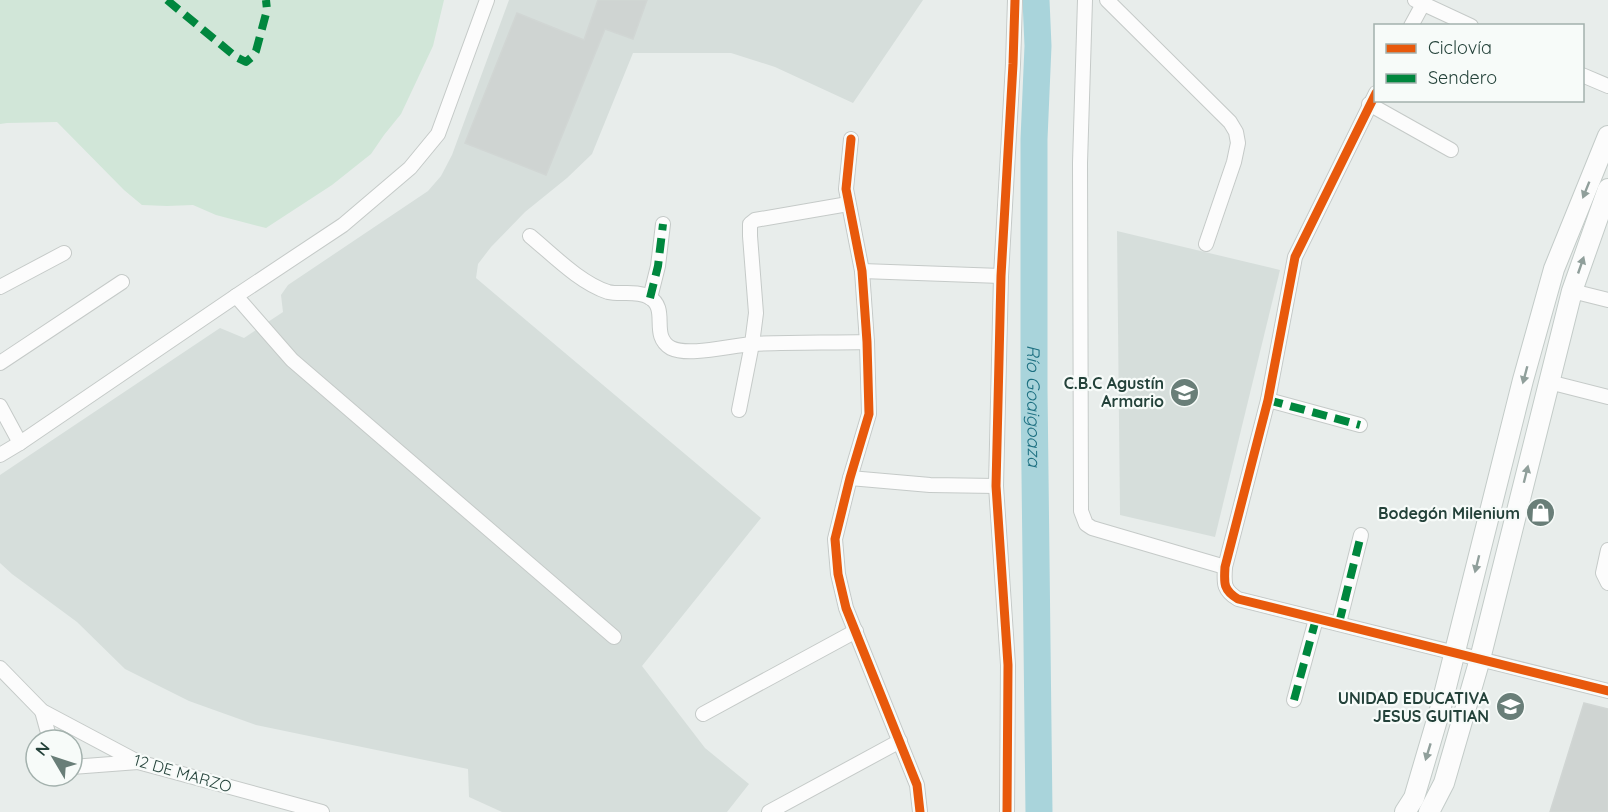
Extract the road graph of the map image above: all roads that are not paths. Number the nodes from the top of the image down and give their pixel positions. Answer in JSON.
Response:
{"nodes":[{"id":1,"x":487,"y":0,"type":"edge"},
{"id":2,"x":1015,"y":0,"type":"edge"},
{"id":3,"x":1084,"y":0,"type":"edge"},
{"id":4,"x":1107,"y":0,"type":"edge"},
{"id":5,"x":1419,"y":2,"type":"edge"},
{"id":6,"x":1412,"y":24,"type":"edge"},
{"id":7,"x":1467,"y":24,"type":"edge"},
{"id":8,"x":1584,"y":76,"type":"edge"},
{"id":9,"x":1608,"y":86,"type":"edge"},
{"id":10,"x":1372,"y":99,"type":"edge"},
{"id":11,"x":1377,"y":102,"type":"edge"},
{"id":12,"x":1608,"y":136,"type":"edge"},
{"id":13,"x":850,"y":139,"type":"dead end"},
{"id":14,"x":1451,"y":150,"type":"dead end"},
{"id":15,"x":1608,"y":189,"type":"edge"},
{"id":16,"x":848,"y":204,"type":"junction"},
{"id":17,"x":663,"y":224,"type":"dead end"},
{"id":18,"x":530,"y":236,"type":"dead end"},
{"id":19,"x":1206,"y":244,"type":"dead end"},
{"id":20,"x":64,"y":253,"type":"dead end"},
{"id":21,"x":862,"y":271,"type":"junction"},
{"id":22,"x":1001,"y":276,"type":"junction"},
{"id":23,"x":123,"y":282,"type":"dead end"},
{"id":24,"x":0,"y":287,"type":"edge"},
{"id":25,"x":1572,"y":291,"type":"junction"},
{"id":26,"x":236,"y":296,"type":"junction"},
{"id":27,"x":650,"y":298,"type":"junction"},
{"id":28,"x":1608,"y":300,"type":"edge"},
{"id":29,"x":867,"y":342,"type":"junction"},
{"id":30,"x":752,"y":344,"type":"junction"},
{"id":31,"x":0,"y":363,"type":"edge"},
{"id":32,"x":1549,"y":382,"type":"junction"},
{"id":33,"x":1608,"y":397,"type":"edge"},
{"id":34,"x":1268,"y":400,"type":"junction"},
{"id":35,"x":0,"y":406,"type":"edge"},
{"id":36,"x":739,"y":410,"type":"dead end"},
{"id":37,"x":1360,"y":425,"type":"dead end"},
{"id":38,"x":20,"y":443,"type":"junction"},
{"id":39,"x":0,"y":455,"type":"edge"},
{"id":40,"x":850,"y":478,"type":"junction"},
{"id":41,"x":996,"y":486,"type":"junction"},
{"id":42,"x":1361,"y":535,"type":"dead end"},
{"id":43,"x":1608,"y":550,"type":"edge"},
{"id":44,"x":1225,"y":567,"type":"junction"},
{"id":45,"x":1608,"y":584,"type":"edge"},
{"id":46,"x":1316,"y":619,"type":"junction"},
{"id":47,"x":1339,"y":623,"type":"junction"},
{"id":48,"x":856,"y":631,"type":"junction"},
{"id":49,"x":614,"y":638,"type":"dead end"},
{"id":50,"x":1454,"y":653,"type":"junction"},
{"id":51,"x":1480,"y":659,"type":"junction"},
{"id":52,"x":0,"y":668,"type":"edge"},
{"id":53,"x":1608,"y":691,"type":"edge"},
{"id":54,"x":1294,"y":700,"type":"dead end"},
{"id":55,"x":42,"y":711,"type":"junction"},
{"id":56,"x":704,"y":714,"type":"dead end"},
{"id":57,"x":47,"y":728,"type":"edge"},
{"id":58,"x":900,"y":741,"type":"junction"},
{"id":59,"x":138,"y":762,"type":"junction"},
{"id":60,"x":84,"y":766,"type":"edge"},
{"id":61,"x":322,"y":812,"type":"edge"},
{"id":62,"x":769,"y":812,"type":"edge"},
{"id":63,"x":920,"y":812,"type":"edge"},
{"id":64,"x":1007,"y":812,"type":"edge"},
{"id":65,"x":1405,"y":812,"type":"edge"},
{"id":66,"x":1429,"y":812,"type":"edge"}],
"edges":[{"from":1,"to":26,"type":"street"},
{"from":2,"to":22,"type":"street"},
{"from":3,"to":44,"type":"street"},
{"from":4,"to":19,"type":"street"},
{"from":5,"to":6,"type":"street"},
{"from":5,"to":7,"type":"street"},
{"from":8,"to":9,"type":"street"},
{"from":10,"to":34,"type":"street"},
{"from":11,"to":14,"type":"street"},
{"from":12,"to":50,"type":"main road","one_way":true},
{"from":13,"to":16,"type":"street"},
{"from":25,"to":15,"type":"main road","one_way":true},
{"from":16,"to":21,"type":"street"},
{"from":16,"to":30,"type":"street"},
{"from":17,"to":27,"type":"street"},
{"from":18,"to":27,"type":"street"},
{"from":20,"to":24,"type":"street"},
{"from":21,"to":22,"type":"street"},
{"from":21,"to":29,"type":"street"},
{"from":22,"to":41,"type":"street"},
{"from":23,"to":31,"type":"street"},
{"from":25,"to":28,"type":"street"},
{"from":25,"to":32,"type":"main road"},
{"from":26,"to":38,"type":"street"},
{"from":26,"to":49,"type":"street"},
{"from":27,"to":30,"type":"street"},
{"from":29,"to":30,"type":"street"},
{"from":29,"to":40,"type":"street"},
{"from":30,"to":36,"type":"street"},
{"from":32,"to":33,"type":"street"},
{"from":51,"to":32,"type":"main road","one_way":true},
{"from":34,"to":37,"type":"street"},
{"from":34,"to":44,"type":"street"},
{"from":35,"to":38,"type":"street"},
{"from":38,"to":39,"type":"street"},
{"from":40,"to":41,"type":"street"},
{"from":40,"to":48,"type":"street"},
{"from":41,"to":64,"type":"street"},
{"from":42,"to":47,"type":"street"},
{"from":43,"to":45,"type":"street"},
{"from":44,"to":46,"type":"street"},
{"from":46,"to":47,"type":"street"},
{"from":46,"to":54,"type":"street"},
{"from":47,"to":50,"type":"street"},
{"from":48,"to":56,"type":"street"},
{"from":48,"to":58,"type":"street"},
{"from":50,"to":51,"type":"street"},
{"from":50,"to":65,"type":"main road","one_way":true},
{"from":51,"to":53,"type":"street"},
{"from":51,"to":66,"type":"main road"},
{"from":52,"to":55,"type":"street","name":"12 DE MARZO"},
{"from":55,"to":57,"type":"street"},
{"from":55,"to":59,"type":"street","name":"12 DE MARZO"},
{"from":58,"to":62,"type":"street"},
{"from":58,"to":63,"type":"street"},
{"from":59,"to":60,"type":"street"},
{"from":59,"to":61,"type":"street","name":"12 DE MARZO"}]}
